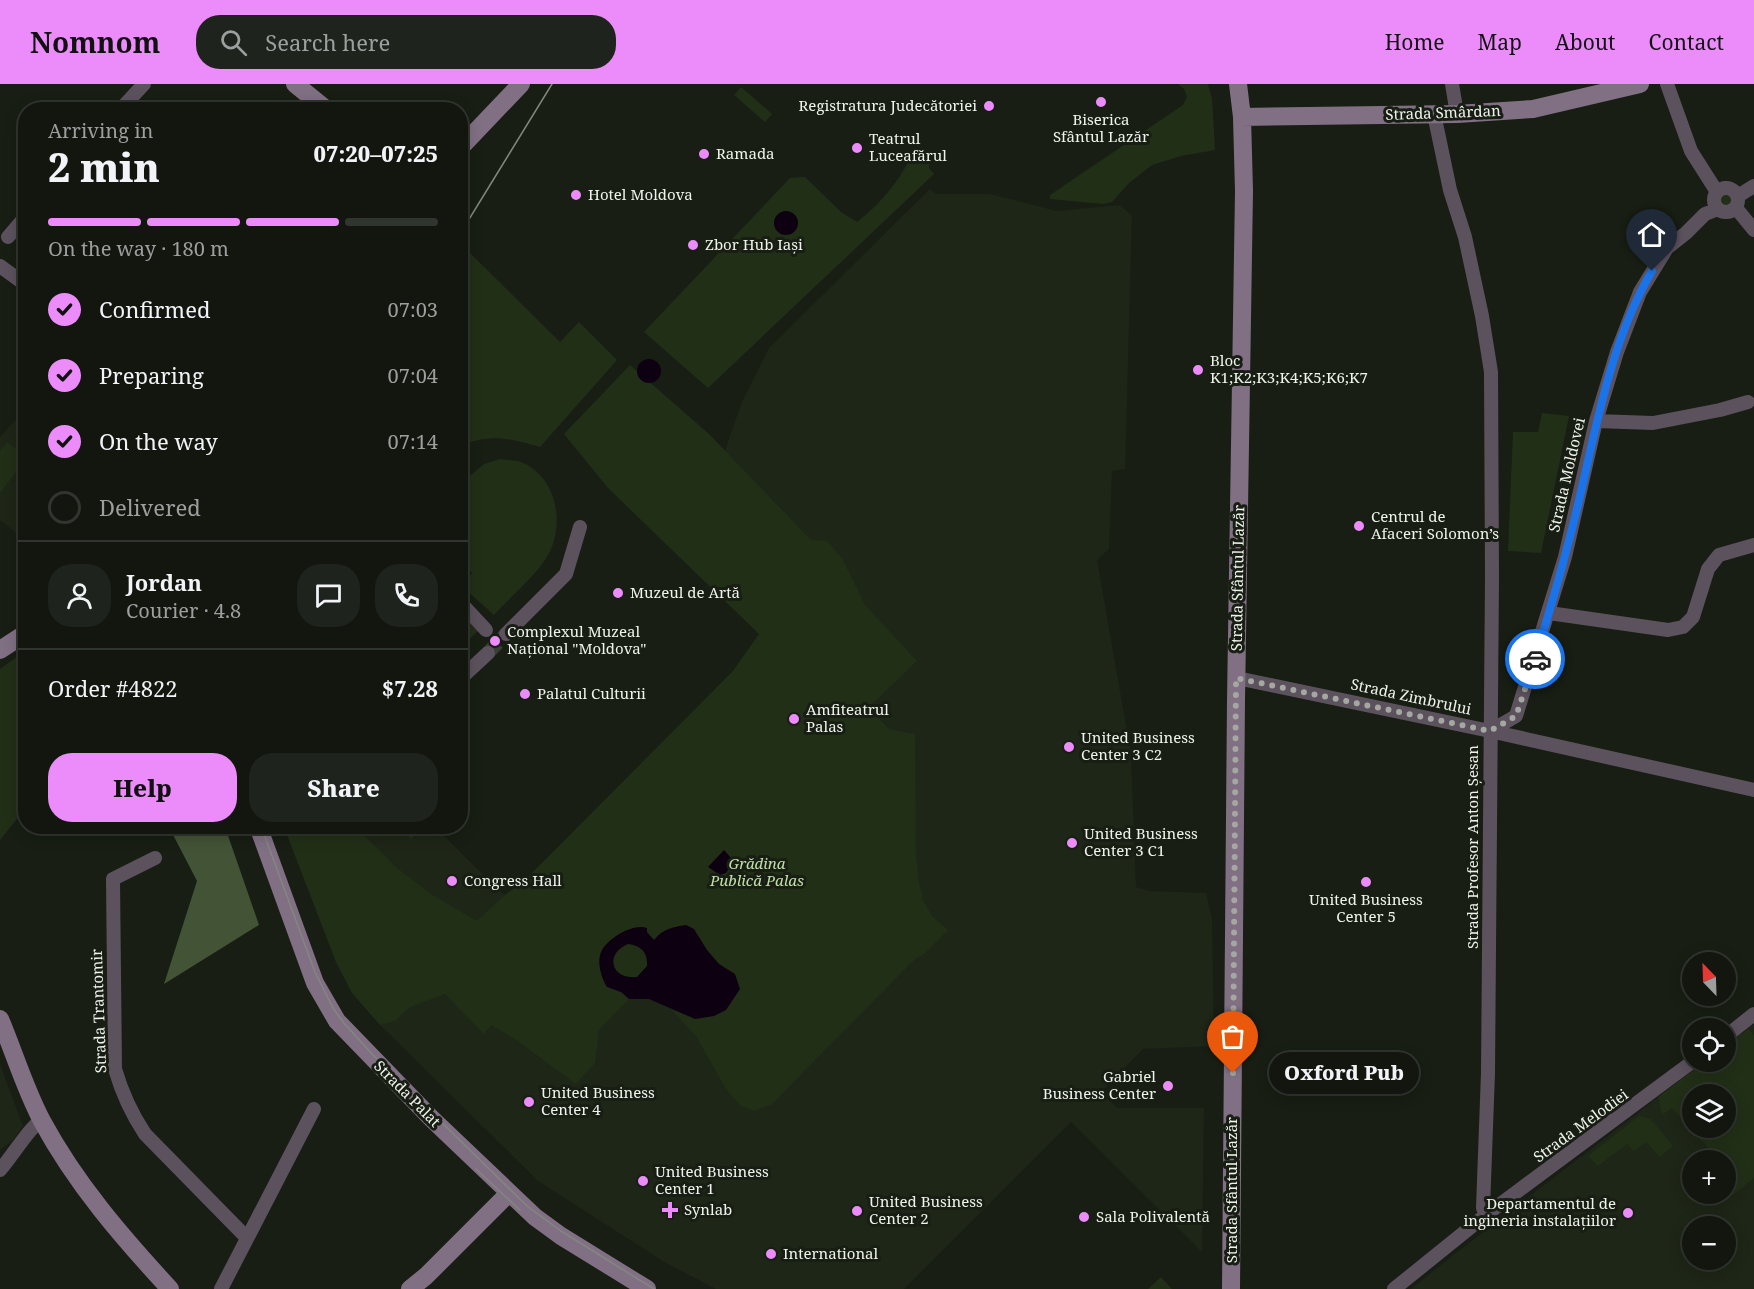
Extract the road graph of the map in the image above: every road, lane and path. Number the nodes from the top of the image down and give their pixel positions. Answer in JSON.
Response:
{"nodes":[{"id":1,"x":144,"y":84,"type":"edge"},
{"id":2,"x":295,"y":84,"type":"edge"},
{"id":3,"x":521,"y":84,"type":"edge"},
{"id":4,"x":1238,"y":84,"type":"edge"},
{"id":5,"x":1452,"y":84,"type":"edge"},
{"id":6,"x":1640,"y":84,"type":"edge"},
{"id":7,"x":1667,"y":84,"type":"edge"},
{"id":8,"x":127,"y":102,"type":"edge"},
{"id":9,"x":317,"y":102,"type":"edge"},
{"id":10,"x":1434,"y":114,"type":"junction"},
{"id":11,"x":1457,"y":114,"type":"junction"},
{"id":12,"x":1242,"y":117,"type":"junction"},
{"id":13,"x":468,"y":140,"type":"edge"},
{"id":14,"x":1754,"y":186,"type":"edge"},
{"id":15,"x":1717,"y":192,"type":"junction"},
{"id":16,"x":1737,"y":202,"type":"junction"},
{"id":17,"x":1718,"y":209,"type":"junction"},
{"id":18,"x":18,"y":225,"type":"edge"},
{"id":19,"x":1754,"y":230,"type":"edge"},
{"id":20,"x":8,"y":237,"type":"dead end"},
{"id":21,"x":0,"y":266,"type":"edge"},
{"id":22,"x":18,"y":279,"type":"edge"},
{"id":23,"x":1748,"y":402,"type":"dead end"},
{"id":24,"x":1596,"y":421,"type":"junction"},
{"id":25,"x":580,"y":527,"type":"dead end"},
{"id":26,"x":1754,"y":545,"type":"edge"},
{"id":27,"x":468,"y":611,"type":"edge"},
{"id":28,"x":1549,"y":613,"type":"junction"},
{"id":29,"x":486,"y":630,"type":"dead end"},
{"id":30,"x":507,"y":634,"type":"tunnel mouth"},
{"id":31,"x":18,"y":638,"type":"edge"},
{"id":32,"x":0,"y":650,"type":"edge"},
{"id":33,"x":488,"y":652,"type":"tunnel mouth"},
{"id":34,"x":468,"y":671,"type":"edge"},
{"id":35,"x":1236,"y":678,"type":"junction"},
{"id":36,"x":1490,"y":731,"type":"junction"},
{"id":37,"x":1754,"y":790,"type":"edge"},
{"id":38,"x":261,"y":834,"type":"edge"},
{"id":39,"x":155,"y":858,"type":"dead end"},
{"id":40,"x":1754,"y":1014,"type":"edge"},
{"id":41,"x":0,"y":1019,"type":"edge"},
{"id":42,"x":1736,"y":1028,"type":"edge"},
{"id":43,"x":1682,"y":1069,"type":"edge"},
{"id":44,"x":314,"y":1108,"type":"dead end"},
{"id":45,"x":42,"y":1120,"type":"junction"},
{"id":46,"x":0,"y":1170,"type":"edge"},
{"id":47,"x":509,"y":1193,"type":"junction"},
{"id":48,"x":1487,"y":1214,"type":"junction"},
{"id":49,"x":248,"y":1238,"type":"junction"},
{"id":50,"x":170,"y":1289,"type":"edge"},
{"id":51,"x":221,"y":1289,"type":"edge"},
{"id":52,"x":410,"y":1289,"type":"edge"},
{"id":53,"x":647,"y":1289,"type":"edge"},
{"id":54,"x":1231,"y":1289,"type":"edge"},
{"id":55,"x":1394,"y":1289,"type":"edge"}],
"edges":[{"from":1,"to":8,"type":"street"},
{"from":2,"to":9,"type":"main road"},
{"from":3,"to":13,"type":"main road"},
{"from":4,"to":12,"type":"main road","name":"Strada Sfântul Lazăr"},
{"from":5,"to":11,"type":"street"},
{"from":6,"to":11,"type":"main road","name":"Strada Smârdan"},
{"from":7,"to":15,"type":"street"},
{"from":10,"to":11,"type":"main road","name":"Strada Smârdan"},
{"from":10,"to":12,"type":"main road","name":"Strada Smârdan"},
{"from":10,"to":36,"type":"street","name":"Strada Profesor Anton Șesan"},
{"from":12,"to":35,"type":"main road","name":"Strada Sfântul Lazăr"},
{"from":14,"to":16,"type":"street"},
{"from":15,"to":16,"type":"street"},
{"from":15,"to":17,"type":"street"},
{"from":16,"to":17,"type":"street"},
{"from":16,"to":19,"type":"street"},
{"from":17,"to":24,"type":"street","name":"Strada Moldovei"},
{"from":18,"to":20,"type":"street"},
{"from":21,"to":22,"type":"street"},
{"from":23,"to":24,"type":"street"},
{"from":24,"to":28,"type":"street","name":"Strada Moldovei"},
{"from":25,"to":30,"type":"street"},
{"from":26,"to":28,"type":"street"},
{"from":27,"to":29,"type":"street"},
{"from":28,"to":36,"type":"street","name":"Strada Moldovei"},
{"from":31,"to":32,"type":"main road"},
{"from":33,"to":34,"type":"street"},
{"from":35,"to":36,"type":"street","name":"Strada Zimbrului"},
{"from":35,"to":54,"type":"main road","name":"Strada Sfântul Lazăr"},
{"from":36,"to":37,"type":"street","name":"Strada Zimbrului"},
{"from":36,"to":48,"type":"street","name":"Strada Profesor Anton Șesan"},
{"from":38,"to":47,"type":"main road","name":"Strada Palat"},
{"from":39,"to":49,"type":"street","name":"Strada Trantomir"},
{"from":40,"to":42,"type":"street"},
{"from":41,"to":45,"type":"main road"},
{"from":43,"to":48,"type":"street","name":"Strada Melodiei"},
{"from":44,"to":49,"type":"street"},
{"from":45,"to":46,"type":"street"},
{"from":45,"to":50,"type":"main road"},
{"from":47,"to":52,"type":"main road"},
{"from":47,"to":53,"type":"main road","name":"Strada Palat"},
{"from":48,"to":55,"type":"street"},
{"from":49,"to":51,"type":"street"}]}
